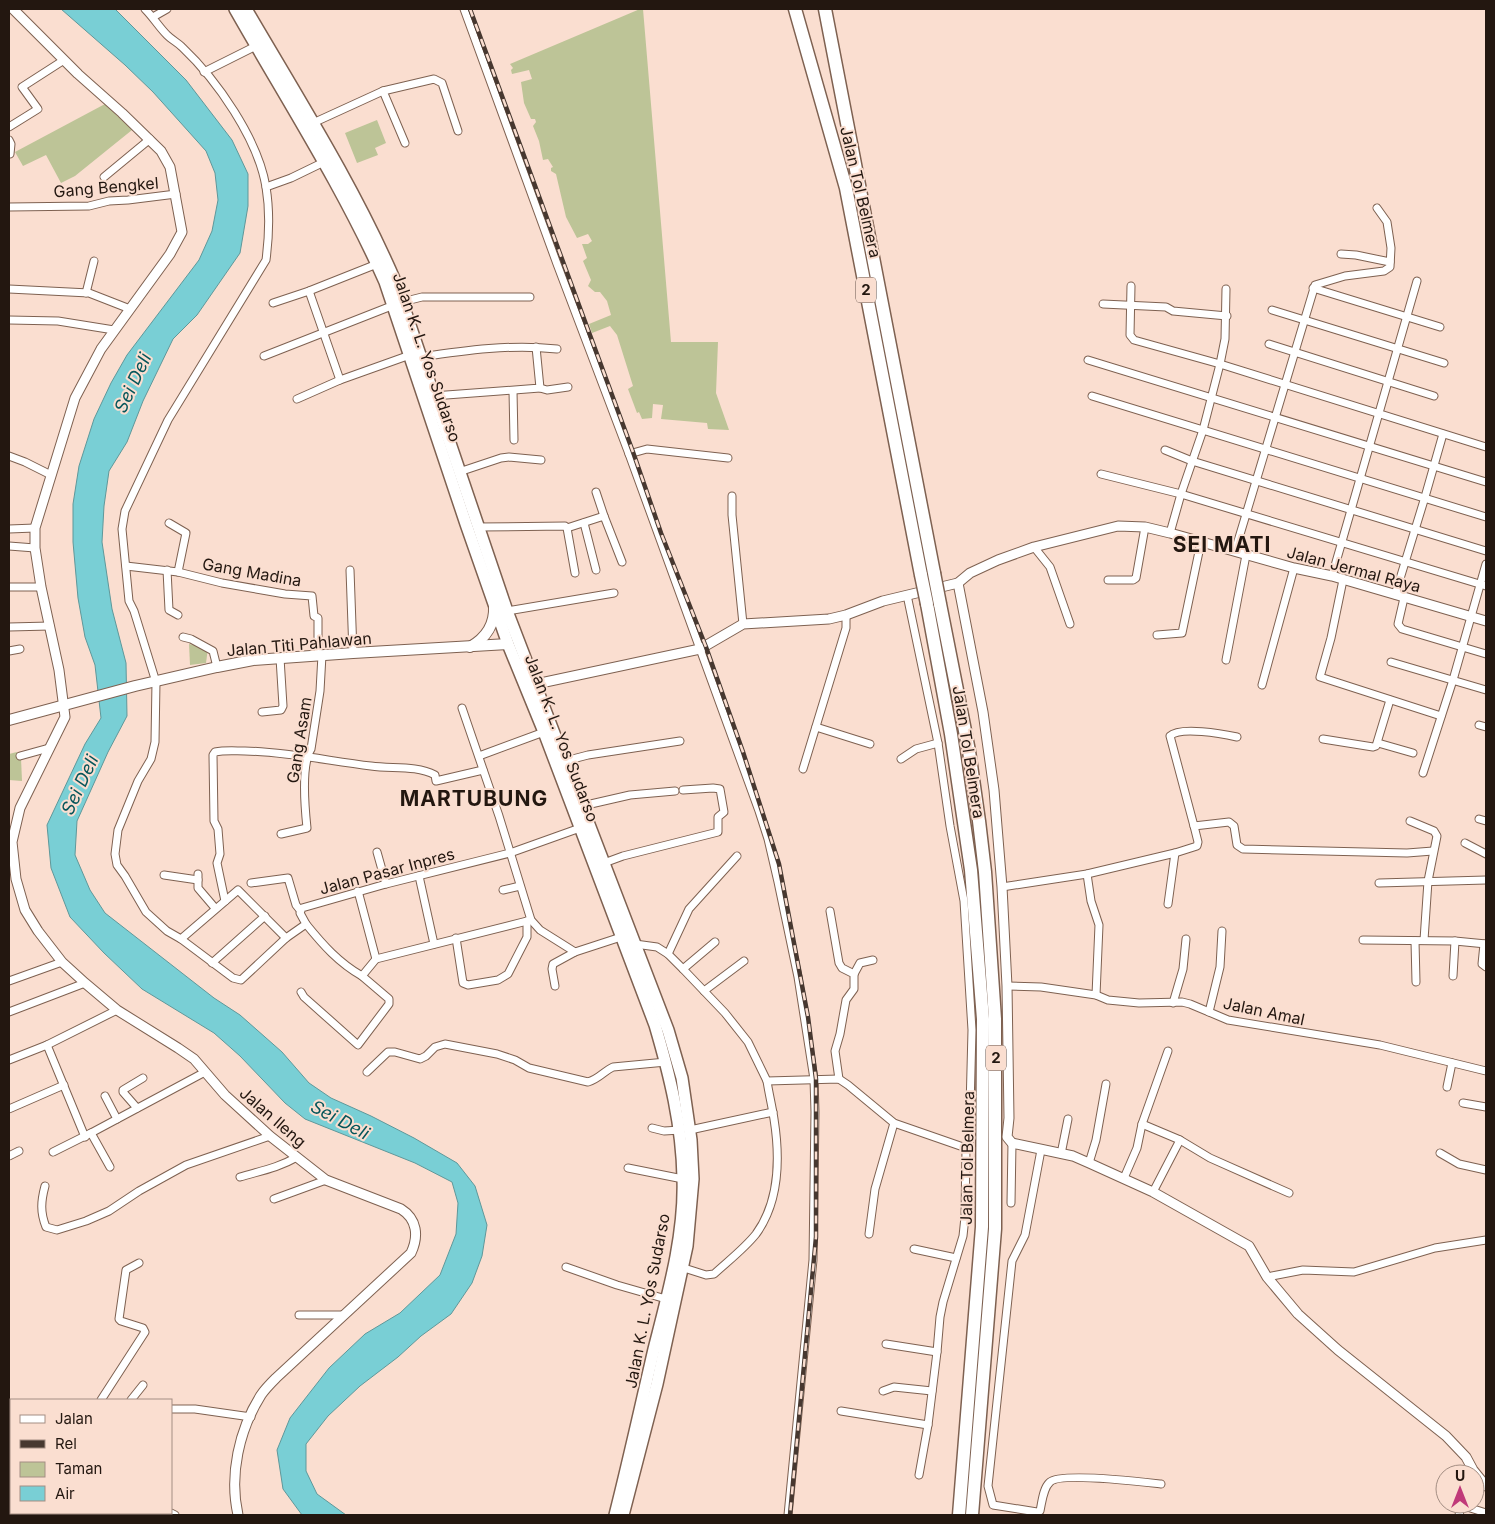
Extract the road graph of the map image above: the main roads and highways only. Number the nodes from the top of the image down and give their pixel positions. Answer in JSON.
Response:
{"nodes":[{"id":1,"x":234,"y":9,"type":"edge"},
{"id":2,"x":246,"y":9,"type":"edge"},
{"id":3,"x":795,"y":9,"type":"edge"},
{"id":4,"x":824,"y":9,"type":"edge"},
{"id":5,"x":398,"y":303,"type":"junction"},
{"id":6,"x":416,"y":356,"type":"junction"},
{"id":7,"x":928,"y":574,"type":"junction"},
{"id":8,"x":934,"y":604,"type":"junction"},
{"id":9,"x":494,"y":606,"type":"junction"},
{"id":10,"x":513,"y":643,"type":"junction"},
{"id":11,"x":469,"y":647,"type":"junction"},
{"id":12,"x":9,"y":720,"type":"edge"},
{"id":13,"x":548,"y":735,"type":"junction"},
{"id":14,"x":599,"y":865,"type":"junction"},
{"id":15,"x":685,"y":1130,"type":"junction"},
{"id":16,"x":615,"y":1515,"type":"edge"},
{"id":17,"x":623,"y":1515,"type":"edge"},
{"id":18,"x":959,"y":1515,"type":"edge"},
{"id":19,"x":972,"y":1515,"type":"edge"}],
"edges":[{"from":1,"to":5,"type":"highway","name":"Jalan K. L. Yos Sudarso"},
{"from":2,"to":5,"type":"highway","name":"Jalan K. L. Yos Sudarso"},
{"from":3,"to":7,"type":"highway","name":"Jalan Tol Belmera","number":"2"},
{"from":4,"to":7,"type":"highway","name":"Jalan Tol Belmera","number":"2"},
{"from":5,"to":6,"type":"highway","name":"Jalan K. L. Yos Sudarso"},
{"from":6,"to":9,"type":"highway","name":"Jalan K. L. Yos Sudarso"},
{"from":6,"to":10,"type":"highway","name":"Jalan K. L. Yos Sudarso"},
{"from":7,"to":8,"type":"highway","name":"Jalan Tol Belmera","number":"2","bridge":true},
{"from":8,"to":18,"type":"highway","name":"Jalan Tol Belmera","number":"2"},
{"from":8,"to":19,"type":"highway","name":"Jalan Tol Belmera","number":"2"},
{"from":9,"to":10,"type":"highway","name":"Jalan K. L. Yos Sudarso"},
{"from":9,"to":11,"type":"main road"},
{"from":10,"to":11,"type":"main road","name":"Jalan Titi Pahlawan"},
{"from":10,"to":13,"type":"highway","name":"Jalan K. L. Yos Sudarso"},
{"from":10,"to":13,"type":"highway","name":"Jalan K. L. Yos Sudarso"},
{"from":11,"to":12,"type":"main road","name":"Jalan Titi Pahlawan"},
{"from":13,"to":14,"type":"highway","name":"Jalan K. L. Yos Sudarso"},
{"from":13,"to":14,"type":"highway","name":"Jalan K. L. Yos Sudarso"},
{"from":14,"to":15,"type":"highway","name":"Jalan K. L. Yos Sudarso"},
{"from":15,"to":16,"type":"highway","name":"Jalan K. L. Yos Sudarso"},
{"from":15,"to":17,"type":"highway","name":"Jalan K. L. Yos Sudarso"}]}
